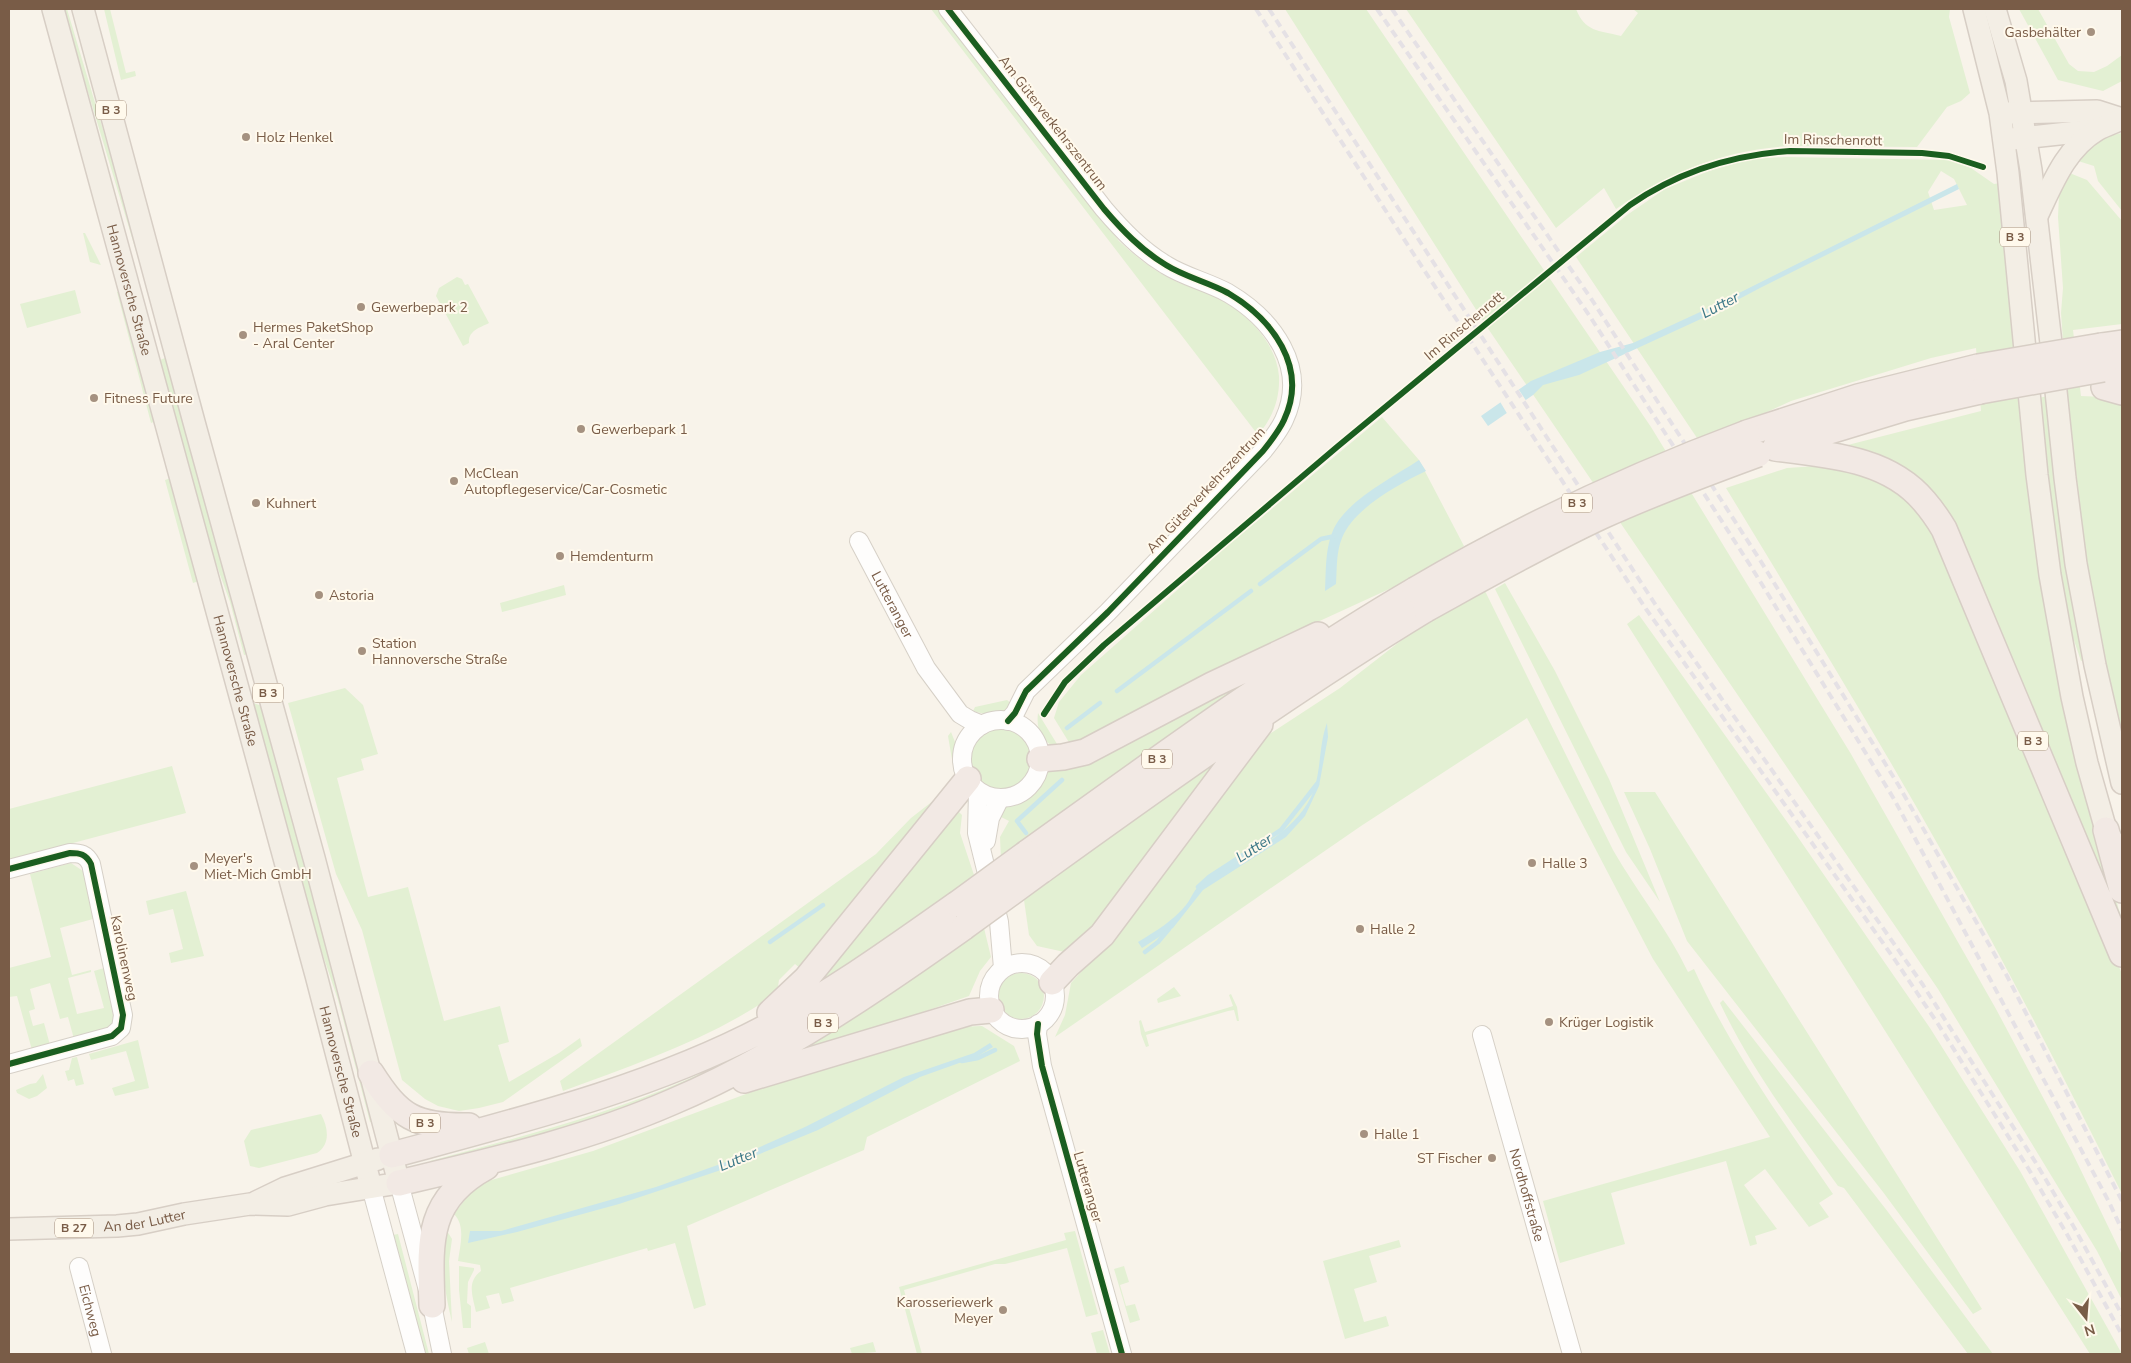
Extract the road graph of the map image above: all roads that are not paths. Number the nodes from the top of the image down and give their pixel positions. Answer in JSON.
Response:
{"nodes":[{"id":1,"x":53,"y":9,"type":"edge"},
{"id":2,"x":83,"y":9,"type":"edge"},
{"id":3,"x":948,"y":9,"type":"edge"},
{"id":4,"x":1974,"y":9,"type":"edge"},
{"id":5,"x":1995,"y":9,"type":"edge"},
{"id":6,"x":2022,"y":112,"type":"junction"},
{"id":7,"x":2000,"y":113,"type":"junction"},
{"id":8,"x":2122,"y":119,"type":"edge"},
{"id":9,"x":2097,"y":130,"type":"junction"},
{"id":10,"x":2026,"y":139,"type":"junction"},
{"id":11,"x":2003,"y":140,"type":"junction"},
{"id":12,"x":2037,"y":216,"type":"junction"},
{"id":13,"x":2112,"y":367,"type":"edge"},
{"id":14,"x":1979,"y":379,"type":"junction"},
{"id":15,"x":1760,"y":445,"type":"junction"},
{"id":16,"x":859,"y":541,"type":"dead end"},
{"id":17,"x":1420,"y":600,"type":"junction"},
{"id":18,"x":1374,"y":614,"type":"junction"},
{"id":19,"x":926,"y":668,"type":"junction"},
{"id":20,"x":1289,"y":668,"type":"junction"},
{"id":21,"x":1039,"y":678,"type":"junction"},
{"id":22,"x":1272,"y":708,"type":"junction"},
{"id":23,"x":1008,"y":720,"type":"junction"},
{"id":24,"x":982,"y":725,"type":"junction"},
{"id":25,"x":1026,"y":729,"type":"junction"},
{"id":26,"x":966,"y":743,"type":"junction"},
{"id":27,"x":1210,"y":749,"type":"junction"},
{"id":28,"x":1040,"y":759,"type":"junction"},
{"id":29,"x":2122,"y":783,"type":"edge"},
{"id":30,"x":973,"y":785,"type":"junction"},
{"id":31,"x":1000,"y":798,"type":"junction"},
{"id":32,"x":2106,"y":830,"type":"junction"},
{"id":33,"x":2122,"y":855,"type":"edge"},
{"id":34,"x":1034,"y":862,"type":"junction"},
{"id":35,"x":9,"y":869,"type":"edge"},
{"id":36,"x":2122,"y":890,"type":"edge"},
{"id":37,"x":961,"y":915,"type":"junction"},
{"id":38,"x":2122,"y":954,"type":"edge"},
{"id":39,"x":1022,"y":962,"type":"junction"},
{"id":40,"x":1003,"y":968,"type":"junction"},
{"id":41,"x":1052,"y":982,"type":"junction"},
{"id":42,"x":992,"y":1010,"type":"junction"},
{"id":43,"x":1038,"y":1024,"type":"junction"},
{"id":44,"x":1021,"y":1029,"type":"junction"},
{"id":45,"x":1482,"y":1035,"type":"dead end"},
{"id":46,"x":733,"y":1043,"type":"junction"},
{"id":47,"x":9,"y":1064,"type":"edge"},
{"id":48,"x":1042,"y":1066,"type":"junction"},
{"id":49,"x":371,"y":1073,"type":"junction"},
{"id":50,"x":673,"y":1102,"type":"junction"},
{"id":51,"x":501,"y":1125,"type":"junction"},
{"id":52,"x":511,"y":1154,"type":"junction"},
{"id":53,"x":392,"y":1155,"type":"junction"},
{"id":54,"x":366,"y":1163,"type":"junction"},
{"id":55,"x":399,"y":1183,"type":"junction"},
{"id":56,"x":372,"y":1187,"type":"junction"},
{"id":57,"x":250,"y":1204,"type":"junction"},
{"id":58,"x":9,"y":1229,"type":"edge"},
{"id":59,"x":79,"y":1267,"type":"dead end"},
{"id":60,"x":432,"y":1305,"type":"junction"},
{"id":61,"x":102,"y":1354,"type":"edge"},
{"id":62,"x":416,"y":1354,"type":"edge"},
{"id":63,"x":442,"y":1354,"type":"edge"},
{"id":64,"x":1122,"y":1354,"type":"edge"},
{"id":65,"x":1572,"y":1354,"type":"edge"}],
"edges":[{"from":1,"to":54,"type":"main road","name":"Hannoversche Straße","number":"B 3"},
{"from":2,"to":49,"type":"main road","name":"Hannoversche Straße","number":"B 3"},
{"from":3,"to":21,"type":"street","name":"Am Güterverkehrszentrum"},
{"from":4,"to":7,"type":"main road"},
{"from":5,"to":6,"type":"main road"},
{"from":6,"to":7,"type":"main road","number":"B 3"},
{"from":6,"to":8,"type":"main road","number":"B 3"},
{"from":6,"to":10,"type":"main road"},
{"from":7,"to":11,"type":"main road","number":"B 3"},
{"from":8,"to":9,"type":"main road","number":"B 3"},
{"from":9,"to":10,"type":"main road","number":"B 3"},
{"from":9,"to":12,"type":"main road","number":"B 3"},
{"from":10,"to":11,"type":"main road","number":"B 3"},
{"from":10,"to":12,"type":"main road","number":"B 3"},
{"from":11,"to":32,"type":"main road","number":"B 3"},
{"from":12,"to":29,"type":"main road","number":"B 3"},
{"from":13,"to":14,"type":"highway","number":"B 3","bridge":true},
{"from":13,"to":14,"type":"highway","number":"B 3","bridge":true},
{"from":14,"to":15,"type":"highway","number":"B 3"},
{"from":15,"to":17,"type":"highway","number":"B 3","bridge":true},
{"from":15,"to":38,"type":"highway","number":"B 3"},
{"from":16,"to":19,"type":"street","name":"Lutteranger"},
{"from":17,"to":18,"type":"highway","number":"B 3"},
{"from":17,"to":22,"type":"highway","number":"B 3"},
{"from":18,"to":20,"type":"highway","number":"B 3"},
{"from":18,"to":28,"type":"highway"},
{"from":19,"to":24,"type":"street","name":"Lutteranger"},
{"from":19,"to":26,"type":"street","name":"Lutteranger"},
{"from":20,"to":27,"type":"highway","number":"B 3"},
{"from":20,"to":34,"type":"highway","number":"B 3"},
{"from":21,"to":23,"type":"street","name":"Am Güterverkehrszentrum"},
{"from":21,"to":25,"type":"street","name":"Am Güterverkehrszentrum"},
{"from":22,"to":27,"type":"highway","number":"B 3"},
{"from":22,"to":41,"type":"highway"},
{"from":23,"to":24,"type":"street"},
{"from":23,"to":25,"type":"street"},
{"from":24,"to":26,"type":"street"},
{"from":25,"to":28,"type":"street"},
{"from":26,"to":30,"type":"street"},
{"from":27,"to":34,"type":"highway","number":"B 3"},
{"from":28,"to":31,"type":"street"},
{"from":30,"to":31,"type":"street"},
{"from":30,"to":40,"type":"street"},
{"from":30,"to":46,"type":"highway"},
{"from":31,"to":39,"type":"street"},
{"from":32,"to":33,"type":"main road"},
{"from":32,"to":36,"type":"highway","number":"B 3"},
{"from":34,"to":37,"type":"highway","number":"B 3","bridge":true},
{"from":35,"to":47,"type":"street","name":"Karolinenweg"},
{"from":37,"to":46,"type":"highway","number":"B 3"},
{"from":37,"to":50,"type":"highway","number":"B 3"},
{"from":39,"to":40,"type":"street"},
{"from":39,"to":41,"type":"street"},
{"from":40,"to":42,"type":"street"},
{"from":41,"to":43,"type":"street"},
{"from":42,"to":44,"type":"street"},
{"from":42,"to":50,"type":"highway"},
{"from":43,"to":44,"type":"street"},
{"from":43,"to":48,"type":"street","name":"Lutteranger"},
{"from":44,"to":48,"type":"street","name":"Lutteranger"},
{"from":45,"to":65,"type":"street","name":"Nordhoffstraße"},
{"from":46,"to":51,"type":"highway","number":"B 3"},
{"from":48,"to":64,"type":"street","name":"Lutteranger"},
{"from":49,"to":51,"type":"highway","number":"B 3"},
{"from":49,"to":53,"type":"main road","name":"Hannoversche Straße","number":"B 3"},
{"from":50,"to":52,"type":"highway","number":"B 3"},
{"from":51,"to":53,"type":"highway","number":"B 27"},
{"from":52,"to":55,"type":"highway","number":"B 3"},
{"from":52,"to":60,"type":"highway"},
{"from":53,"to":54,"type":"main road","name":"An der Lutter","number":"B 27"},
{"from":53,"to":55,"type":"main road","name":"Hannoversche Straße"},
{"from":54,"to":56,"type":"main road","name":"Hannoversche Straße","number":"B 3"},
{"from":54,"to":57,"type":"main road","name":"An der Lutter","number":"B 27"},
{"from":55,"to":56,"type":"main road","name":"An der Lutter","number":"B 3"},
{"from":55,"to":60,"type":"street","name":"Hannoversche Straße"},
{"from":56,"to":57,"type":"main road","name":"An der Lutter","number":"B 27"},
{"from":56,"to":62,"type":"street","name":"Hannoversche Straße"},
{"from":57,"to":58,"type":"main road","name":"An der Lutter","number":"B 27"},
{"from":59,"to":61,"type":"street","name":"Eichweg"},
{"from":60,"to":63,"type":"street","name":"Hannoversche Straße"}]}
